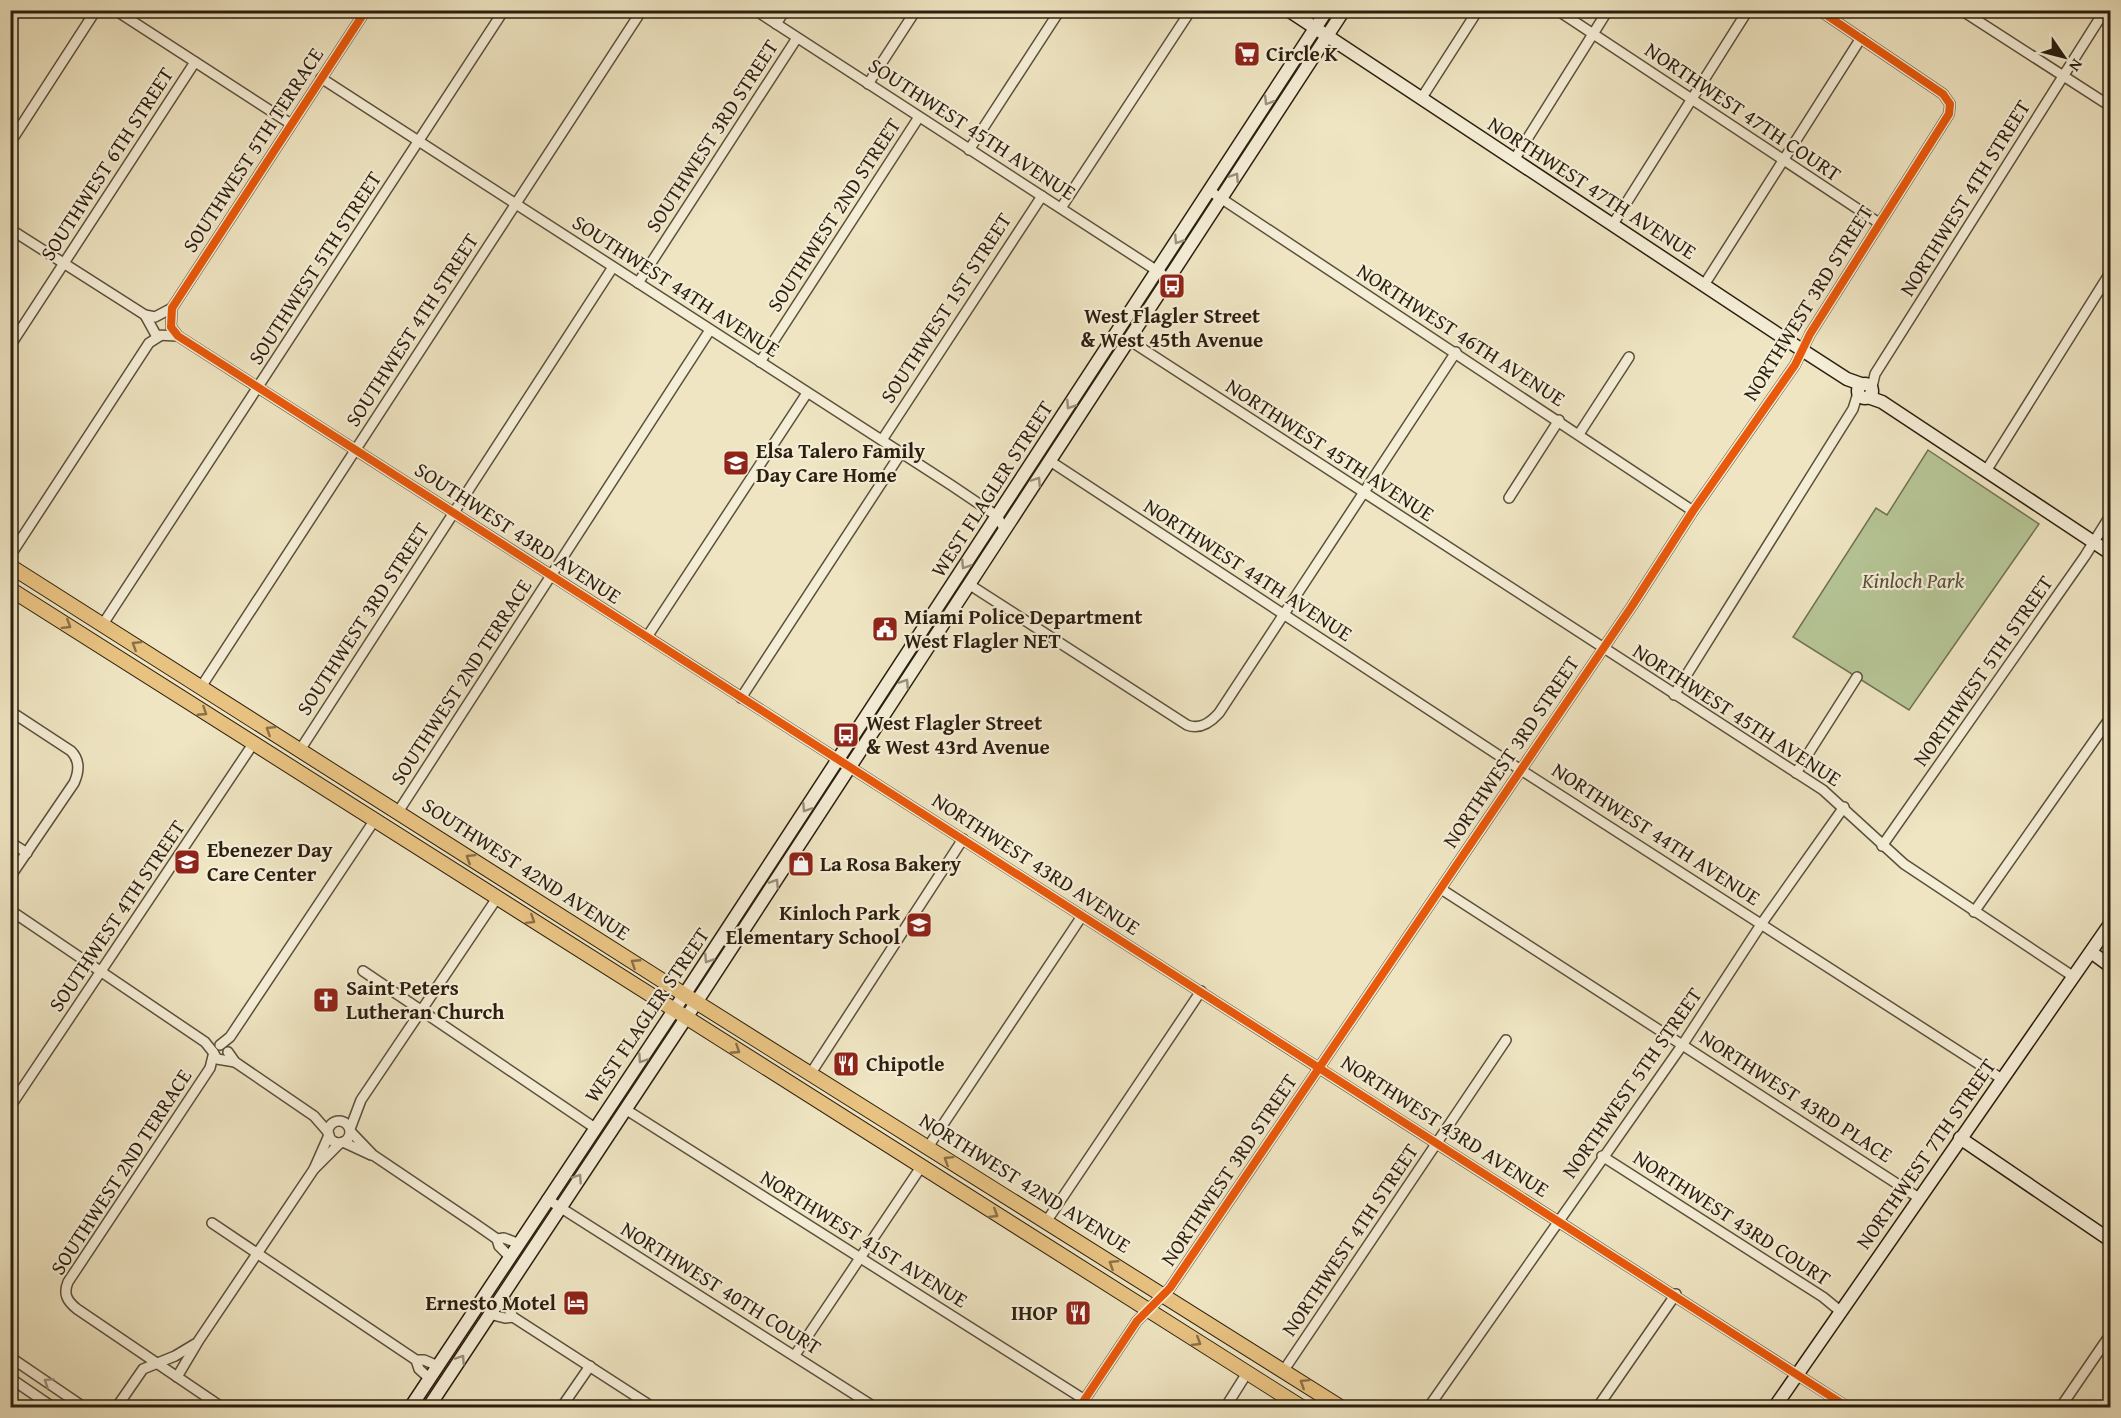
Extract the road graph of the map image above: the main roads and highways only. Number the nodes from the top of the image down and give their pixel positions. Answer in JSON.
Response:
{"nodes":[{"id":1,"x":1288,"y":10,"type":"edge"},
{"id":2,"x":1327,"y":10,"type":"edge"},
{"id":3,"x":1344,"y":10,"type":"edge"},
{"id":4,"x":1316,"y":28,"type":"junction"},
{"id":5,"x":1328,"y":36,"type":"junction"},
{"id":6,"x":1050,"y":435,"type":"junction"},
{"id":7,"x":1050,"y":461,"type":"junction"},
{"id":8,"x":2110,"y":553,"type":"edge"},
{"id":9,"x":10,"y":566,"type":"edge"},
{"id":10,"x":13,"y":588,"type":"edge"},
{"id":11,"x":185,"y":676,"type":"junction"},
{"id":12,"x":154,"y":681,"type":"junction"},
{"id":13,"x":398,"y":812,"type":"junction"},
{"id":14,"x":371,"y":819,"type":"junction"},
{"id":15,"x":464,"y":877,"type":"junction"},
{"id":16,"x":508,"y":882,"type":"junction"},
{"id":17,"x":497,"y":898,"type":"junction"},
{"id":18,"x":537,"y":900,"type":"junction"},
{"id":19,"x":2110,"y":924,"type":"edge"},
{"id":20,"x":2091,"y":952,"type":"junction"},
{"id":21,"x":2110,"y":966,"type":"edge"},
{"id":22,"x":690,"y":999,"type":"junction"},
{"id":23,"x":680,"y":1014,"type":"junction"},
{"id":24,"x":1960,"y":1138,"type":"junction"},
{"id":25,"x":928,"y":1147,"type":"junction"},
{"id":26,"x":892,"y":1149,"type":"junction"},
{"id":27,"x":2110,"y":1240,"type":"edge"},
{"id":28,"x":410,"y":1407,"type":"edge"},
{"id":29,"x":428,"y":1407,"type":"edge"},
{"id":30,"x":1303,"y":1407,"type":"edge"},
{"id":31,"x":1342,"y":1407,"type":"edge"},
{"id":32,"x":1774,"y":1407,"type":"edge"}],
"edges":[{"from":1,"to":4,"type":"main road","name":"NORTHWEST 47TH AVENUE"},
{"from":2,"to":4,"type":"main road","name":"WEST FLAGLER STREET"},
{"from":3,"to":5,"type":"main road","name":"WEST FLAGLER STREET"},
{"from":4,"to":5,"type":"main road","name":"NORTHWEST 47TH AVENUE"},
{"from":4,"to":6,"type":"main road","name":"WEST FLAGLER STREET","one_way":true},
{"from":7,"to":5,"type":"main road","name":"WEST FLAGLER STREET","one_way":true},
{"from":5,"to":8,"type":"main road","name":"NORTHWEST 47TH AVENUE"},
{"from":6,"to":7,"type":"main road"},
{"from":6,"to":22,"type":"main road","name":"WEST FLAGLER STREET","one_way":true},
{"from":22,"to":7,"type":"main road","name":"WEST FLAGLER STREET","one_way":true},
{"from":11,"to":9,"type":"main road","name":"SOUTHWEST 42ND AVENUE","one_way":true},
{"from":10,"to":12,"type":"main road","name":"SOUTHWEST 42ND AVENUE","one_way":true},
{"from":11,"to":12,"type":"main road"},
{"from":13,"to":11,"type":"main road","name":"SOUTHWEST 42ND AVENUE","one_way":true},
{"from":12,"to":14,"type":"main road","name":"SOUTHWEST 42ND AVENUE","one_way":true},
{"from":13,"to":14,"type":"main road"},
{"from":16,"to":13,"type":"main road","name":"SOUTHWEST 42ND AVENUE","one_way":true},
{"from":14,"to":15,"type":"main road","name":"SOUTHWEST 42ND AVENUE"},
{"from":15,"to":16,"type":"main road"},
{"from":15,"to":17,"type":"main road","name":"SOUTHWEST 42ND AVENUE"},
{"from":16,"to":18,"type":"main road","name":"SOUTHWEST 42ND AVENUE"},
{"from":17,"to":18,"type":"main road"},
{"from":17,"to":23,"type":"main road","name":"SOUTHWEST 42ND AVENUE","one_way":true},
{"from":22,"to":18,"type":"main road","name":"SOUTHWEST 42ND AVENUE","one_way":true},
{"from":19,"to":20,"type":"main road","name":"NORTHWEST 7TH STREET"},
{"from":20,"to":21,"type":"main road"},
{"from":20,"to":24,"type":"main road","name":"NORTHWEST 7TH STREET"},
{"from":22,"to":23,"type":"main road","name":"WEST FLAGLER STREET"},
{"from":22,"to":25,"type":"main road","name":"NORTHWEST 42ND AVENUE"},
{"from":23,"to":26,"type":"main road","name":"NORTHWEST 42ND AVENUE","one_way":true},
{"from":23,"to":28,"type":"main road","name":"WEST FLAGLER STREET","one_way":true},
{"from":29,"to":23,"type":"main road","name":"WEST FLAGLER STREET","one_way":true},
{"from":24,"to":27,"type":"main road"},
{"from":24,"to":32,"type":"main road","name":"NORTHWEST 7TH STREET"},
{"from":25,"to":26,"type":"main road"},
{"from":31,"to":25,"type":"main road","name":"NORTHWEST 42ND AVENUE","one_way":true},
{"from":26,"to":30,"type":"main road","name":"NORTHWEST 42ND AVENUE","one_way":true}]}
